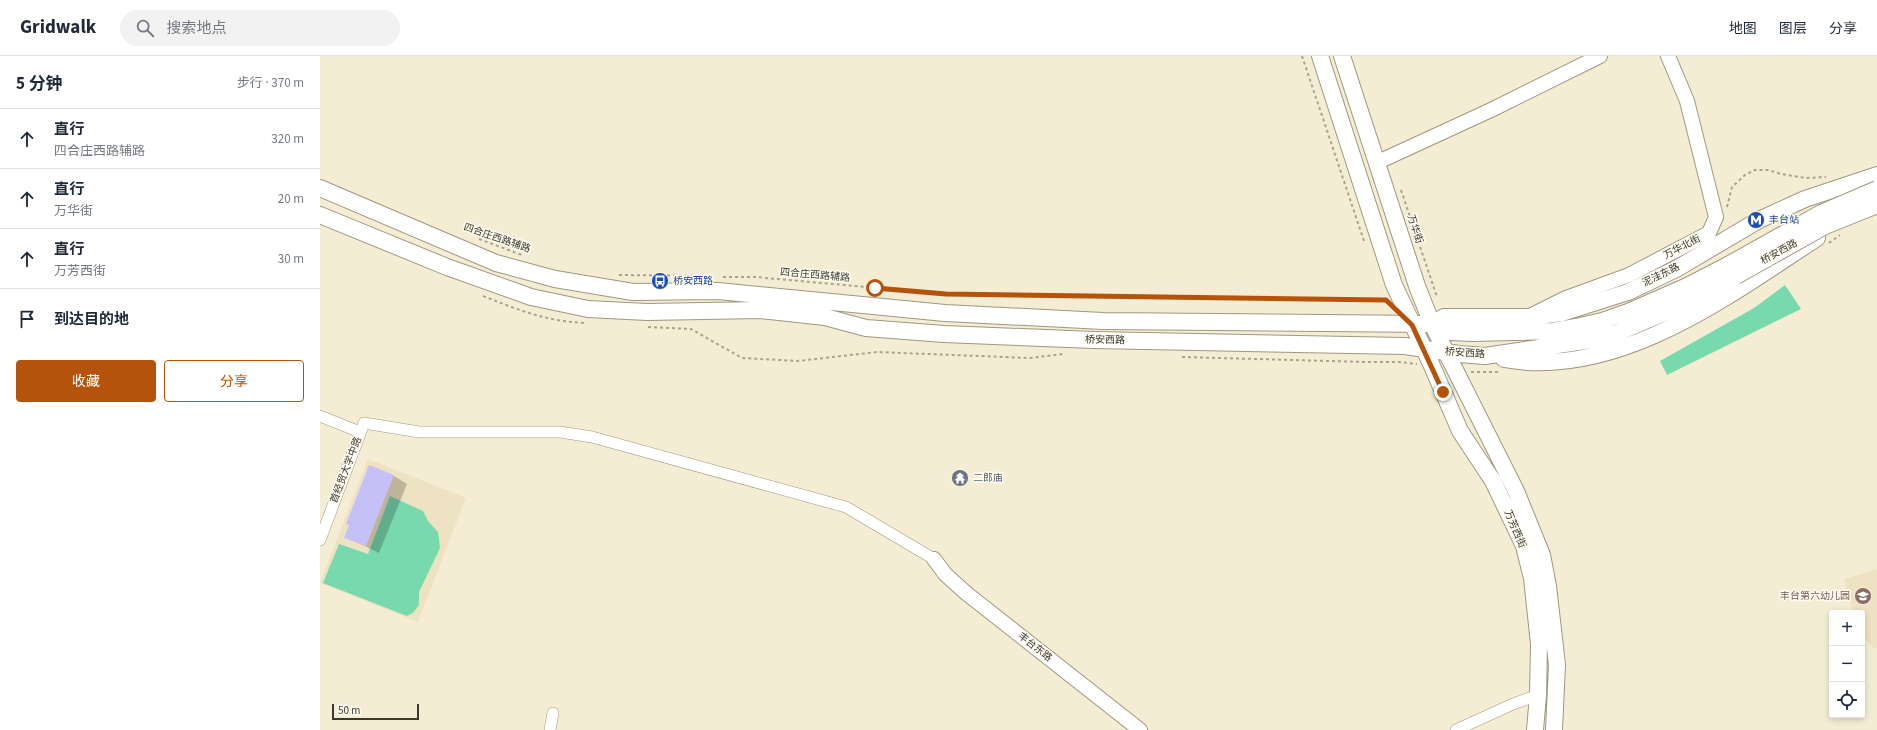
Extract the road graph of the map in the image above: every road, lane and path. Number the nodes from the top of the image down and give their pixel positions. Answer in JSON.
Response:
{"nodes":[{"id":1,"x":1320,"y":56,"type":"edge"},
{"id":2,"x":1342,"y":56,"type":"edge"},
{"id":3,"x":1600,"y":56,"type":"edge"},
{"id":4,"x":1668,"y":56,"type":"edge"},
{"id":5,"x":1378,"y":162,"type":"junction"},
{"id":6,"x":1877,"y":175,"type":"edge"},
{"id":7,"x":1828,"y":177,"type":"dead end"},
{"id":8,"x":320,"y":188,"type":"edge"},
{"id":9,"x":1401,"y":188,"type":"dead end"},
{"id":10,"x":1877,"y":189,"type":"edge"},
{"id":11,"x":1877,"y":204,"type":"edge"},
{"id":12,"x":320,"y":215,"type":"edge"},
{"id":13,"x":1716,"y":217,"type":"junction"},
{"id":14,"x":476,"y":239,"type":"dead end"},
{"id":15,"x":526,"y":256,"type":"dead end"},
{"id":16,"x":1732,"y":270,"type":"junction"},
{"id":17,"x":612,"y":274,"type":"dead end"},
{"id":18,"x":711,"y":276,"type":"dead end"},
{"id":19,"x":718,"y":277,"type":"dead end"},
{"id":20,"x":1391,"y":305,"type":"dead end"},
{"id":21,"x":1530,"y":317,"type":"junction"},
{"id":22,"x":1438,"y":321,"type":"junction"},
{"id":23,"x":1412,"y":325,"type":"junction"},
{"id":24,"x":1423,"y":348,"type":"junction"},
{"id":25,"x":1447,"y":352,"type":"junction"},
{"id":26,"x":1485,"y":356,"type":"junction"},
{"id":27,"x":320,"y":416,"type":"edge"},
{"id":28,"x":362,"y":428,"type":"junction"},
{"id":29,"x":320,"y":540,"type":"edge"},
{"id":30,"x":934,"y":559,"type":"joint"},
{"id":31,"x":1538,"y":695,"type":"junction"},
{"id":32,"x":553,"y":713,"type":"dead end"},
{"id":33,"x":550,"y":730,"type":"edge"},
{"id":34,"x":1140,"y":730,"type":"edge"},
{"id":35,"x":1456,"y":730,"type":"edge"},
{"id":36,"x":1535,"y":730,"type":"edge"},
{"id":37,"x":1554,"y":730,"type":"edge"}],
"edges":[{"from":1,"to":23,"type":"main road"},
{"from":2,"to":5,"type":"main road","name":"万华街"},
{"from":3,"to":5,"type":"street"},
{"from":4,"to":13,"type":"street"},
{"from":5,"to":22,"type":"main road","name":"万华街"},
{"from":6,"to":21,"type":"main road","name":"泥洼东路"},
{"from":7,"to":13,"type":"path"},
{"from":8,"to":23,"type":"main road","name":"桥安西路"},
{"from":9,"to":22,"type":"path","name":"万华街"},
{"from":10,"to":16,"type":"main road","bridge":true},
{"from":11,"to":16,"type":"main road","name":"桥安西路","bridge":true},
{"from":11,"to":26,"type":"main road"},
{"from":12,"to":24,"type":"main road","name":"桥安西路"},
{"from":13,"to":21,"type":"street","name":"万华北街"},
{"from":14,"to":15,"type":"path","name":"四合庄西路辅路"},
{"from":16,"to":22,"type":"main road","name":"桥安西路"},
{"from":16,"to":26,"type":"main road","name":"桥安西路"},
{"from":17,"to":18,"type":"path"},
{"from":19,"to":20,"type":"path","name":"四合庄西路辅路"},
{"from":21,"to":22,"type":"main road","name":"泥洼东路"},
{"from":22,"to":23,"type":"main road","name":"桥安西路"},
{"from":22,"to":25,"type":"main road","name":"万华街"},
{"from":23,"to":24,"type":"main road"},
{"from":24,"to":25,"type":"main road","name":"桥安西路"},
{"from":24,"to":31,"type":"main road","name":"万芳西街"},
{"from":25,"to":26,"type":"main road","name":"桥安西路"},
{"from":25,"to":37,"type":"main road","name":"万芳西街"},
{"from":27,"to":28,"type":"street"},
{"from":28,"to":29,"type":"street","name":"首经贸大学中路"},
{"from":28,"to":30,"type":"street"},
{"from":30,"to":34,"type":"street","name":"丰台东路"},
{"from":31,"to":35,"type":"street"},
{"from":31,"to":36,"type":"main road","name":"万芳西街"},
{"from":32,"to":33,"type":"street"}]}
